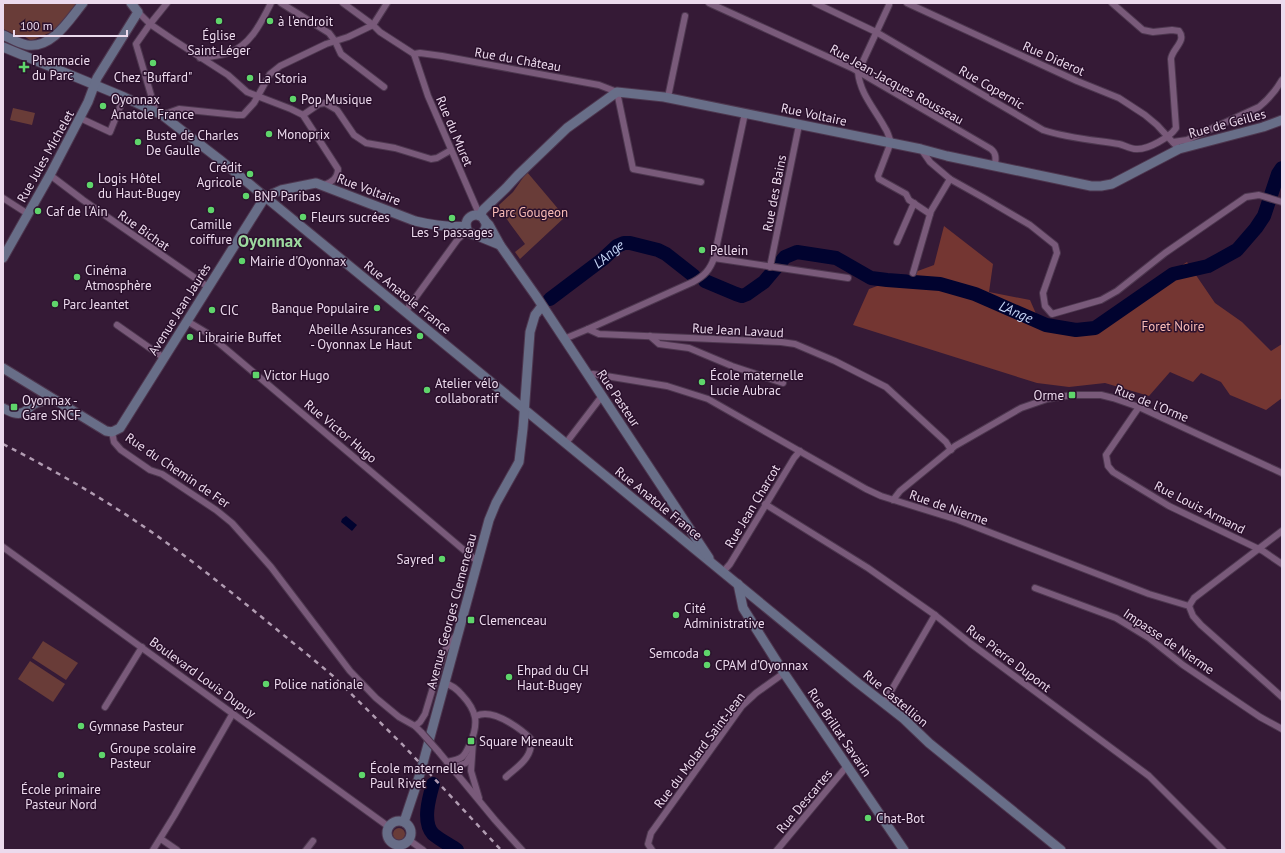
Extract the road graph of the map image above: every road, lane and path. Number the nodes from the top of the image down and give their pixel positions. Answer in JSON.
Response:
{"nodes":[{"id":1,"x":83,"y":3,"type":"edge"},
{"id":2,"x":131,"y":3,"type":"edge"},
{"id":3,"x":167,"y":3,"type":"edge"},
{"id":4,"x":271,"y":3,"type":"edge"},
{"id":5,"x":281,"y":3,"type":"edge"},
{"id":6,"x":343,"y":3,"type":"edge"},
{"id":7,"x":387,"y":3,"type":"edge"},
{"id":8,"x":709,"y":3,"type":"edge"},
{"id":9,"x":815,"y":3,"type":"edge"},
{"id":10,"x":907,"y":3,"type":"edge"},
{"id":11,"x":1112,"y":3,"type":"edge"},
{"id":12,"x":889,"y":4,"type":"dead end"},
{"id":13,"x":138,"y":12,"type":"junction"},
{"id":14,"x":685,"y":16,"type":"dead end"},
{"id":15,"x":150,"y":24,"type":"junction"},
{"id":16,"x":370,"y":26,"type":"junction"},
{"id":17,"x":876,"y":32,"type":"junction"},
{"id":18,"x":3,"y":35,"type":"edge"},
{"id":19,"x":335,"y":41,"type":"junction"},
{"id":20,"x":3,"y":47,"type":"edge"},
{"id":21,"x":414,"y":54,"type":"junction"},
{"id":22,"x":200,"y":58,"type":"junction"},
{"id":23,"x":858,"y":72,"type":"junction"},
{"id":24,"x":1282,"y":80,"type":"edge"},
{"id":25,"x":95,"y":85,"type":"junction"},
{"id":26,"x":384,"y":87,"type":"dead end"},
{"id":27,"x":617,"y":92,"type":"junction"},
{"id":28,"x":124,"y":97,"type":"junction"},
{"id":29,"x":258,"y":97,"type":"junction"},
{"id":30,"x":668,"y":97,"type":"junction"},
{"id":31,"x":159,"y":113,"type":"junction"},
{"id":32,"x":745,"y":113,"type":"junction"},
{"id":33,"x":303,"y":115,"type":"junction"},
{"id":34,"x":80,"y":118,"type":"junction"},
{"id":35,"x":1282,"y":120,"type":"edge"},
{"id":36,"x":799,"y":125,"type":"junction"},
{"id":37,"x":1168,"y":136,"type":"junction"},
{"id":38,"x":891,"y":142,"type":"junction"},
{"id":39,"x":1176,"y":146,"type":"junction"},
{"id":40,"x":921,"y":149,"type":"junction"},
{"id":41,"x":452,"y":150,"type":"junction"},
{"id":42,"x":995,"y":165,"type":"junction"},
{"id":43,"x":50,"y":175,"type":"junction"},
{"id":44,"x":950,"y":180,"type":"junction"},
{"id":45,"x":701,"y":182,"type":"dead end"},
{"id":46,"x":324,"y":186,"type":"junction"},
{"id":47,"x":265,"y":197,"type":"junction"},
{"id":48,"x":3,"y":198,"type":"edge"},
{"id":49,"x":1282,"y":202,"type":"edge"},
{"id":50,"x":914,"y":204,"type":"junction"},
{"id":51,"x":28,"y":214,"type":"junction"},
{"id":52,"x":930,"y":214,"type":"junction"},
{"id":53,"x":481,"y":217,"type":"junction"},
{"id":54,"x":466,"y":226,"type":"junction"},
{"id":55,"x":456,"y":227,"type":"junction"},
{"id":56,"x":473,"y":234,"type":"junction"},
{"id":57,"x":460,"y":238,"type":"junction"},
{"id":58,"x":897,"y":242,"type":"dead end"},
{"id":59,"x":500,"y":245,"type":"junction"},
{"id":60,"x":3,"y":258,"type":"edge"},
{"id":61,"x":714,"y":258,"type":"junction"},
{"id":62,"x":770,"y":267,"type":"junction"},
{"id":63,"x":913,"y":273,"type":"dead end"},
{"id":64,"x":848,"y":278,"type":"dead end"},
{"id":65,"x":208,"y":288,"type":"junction"},
{"id":66,"x":542,"y":306,"type":"junction"},
{"id":67,"x":405,"y":312,"type":"junction"},
{"id":68,"x":187,"y":322,"type":"junction"},
{"id":69,"x":117,"y":325,"type":"dead end"},
{"id":70,"x":588,"y":329,"type":"junction"},
{"id":71,"x":650,"y":336,"type":"junction"},
{"id":72,"x":564,"y":339,"type":"junction"},
{"id":73,"x":164,"y":358,"type":"junction"},
{"id":74,"x":3,"y":368,"type":"edge"},
{"id":75,"x":588,"y":375,"type":"junction"},
{"id":76,"x":783,"y":383,"type":"dead end"},
{"id":77,"x":602,"y":396,"type":"junction"},
{"id":78,"x":53,"y":399,"type":"junction"},
{"id":79,"x":1139,"y":407,"type":"junction"},
{"id":80,"x":3,"y":408,"type":"edge"},
{"id":81,"x":524,"y":409,"type":"junction"},
{"id":82,"x":112,"y":432,"type":"junction"},
{"id":83,"x":566,"y":443,"type":"junction"},
{"id":84,"x":951,"y":450,"type":"junction"},
{"id":85,"x":800,"y":451,"type":"junction"},
{"id":86,"x":1282,"y":474,"type":"edge"},
{"id":87,"x":893,"y":500,"type":"junction"},
{"id":88,"x":765,"y":504,"type":"junction"},
{"id":89,"x":1282,"y":531,"type":"edge"},
{"id":90,"x":3,"y":547,"type":"edge"},
{"id":91,"x":1258,"y":549,"type":"junction"},
{"id":92,"x":478,"y":562,"type":"junction"},
{"id":93,"x":1282,"y":564,"type":"edge"},
{"id":94,"x":715,"y":566,"type":"junction"},
{"id":95,"x":723,"y":572,"type":"junction"},
{"id":96,"x":738,"y":584,"type":"junction"},
{"id":97,"x":1035,"y":588,"type":"dead end"},
{"id":98,"x":1189,"y":606,"type":"junction"},
{"id":99,"x":935,"y":615,"type":"junction"},
{"id":100,"x":458,"y":633,"type":"junction"},
{"id":101,"x":142,"y":647,"type":"junction"},
{"id":102,"x":784,"y":673,"type":"junction"},
{"id":103,"x":444,"y":683,"type":"junction"},
{"id":104,"x":1282,"y":697,"type":"edge"},
{"id":105,"x":884,"y":703,"type":"junction"},
{"id":106,"x":105,"y":707,"type":"dead end"},
{"id":107,"x":233,"y":713,"type":"junction"},
{"id":108,"x":476,"y":716,"type":"junction"},
{"id":109,"x":415,"y":726,"type":"junction"},
{"id":110,"x":1282,"y":729,"type":"edge"},
{"id":111,"x":473,"y":737,"type":"junction"},
{"id":112,"x":472,"y":752,"type":"junction"},
{"id":113,"x":447,"y":762,"type":"junction"},
{"id":114,"x":847,"y":766,"type":"junction"},
{"id":115,"x":452,"y":768,"type":"junction"},
{"id":116,"x":506,"y":777,"type":"dead end"},
{"id":117,"x":480,"y":802,"type":"junction"},
{"id":118,"x":404,"y":822,"type":"junction"},
{"id":119,"x":389,"y":826,"type":"junction"},
{"id":120,"x":161,"y":839,"type":"junction"},
{"id":121,"x":409,"y":840,"type":"junction"},
{"id":122,"x":313,"y":841,"type":"dead end"},
{"id":123,"x":395,"y":847,"type":"edge"},
{"id":124,"x":153,"y":850,"type":"edge"},
{"id":125,"x":177,"y":850,"type":"edge"},
{"id":126,"x":306,"y":850,"type":"edge"},
{"id":127,"x":422,"y":850,"type":"edge"},
{"id":128,"x":522,"y":850,"type":"edge"},
{"id":129,"x":652,"y":850,"type":"edge"},
{"id":130,"x":777,"y":850,"type":"edge"},
{"id":131,"x":904,"y":850,"type":"edge"},
{"id":132,"x":1061,"y":850,"type":"edge"},
{"id":133,"x":1223,"y":850,"type":"edge"}],
"edges":[{"from":1,"to":18,"type":"main road"},
{"from":2,"to":13,"type":"main road"},
{"from":3,"to":15,"type":"street"},
{"from":4,"to":22,"type":"street"},
{"from":5,"to":19,"type":"street"},
{"from":6,"to":16,"type":"street"},
{"from":7,"to":16,"type":"street"},
{"from":8,"to":23,"type":"street","name":"Rue Jean-Jacques Rousseau"},
{"from":9,"to":17,"type":"street","name":"Rue Copernic"},
{"from":10,"to":37,"type":"street","name":"Rue Diderot"},
{"from":11,"to":37,"type":"street"},
{"from":12,"to":17,"type":"street"},
{"from":13,"to":15,"type":"street"},
{"from":13,"to":25,"type":"main road","name":"Rue Jules Michelet"},
{"from":14,"to":30,"type":"street"},
{"from":15,"to":22,"type":"street"},
{"from":15,"to":31,"type":"street"},
{"from":16,"to":19,"type":"street"},
{"from":16,"to":21,"type":"street"},
{"from":17,"to":23,"type":"street"},
{"from":17,"to":37,"type":"street","name":"Rue Copernic"},
{"from":19,"to":26,"type":"street"},
{"from":19,"to":29,"type":"street"},
{"from":20,"to":25,"type":"main road","name":"Rue Anatole France"},
{"from":21,"to":27,"type":"street","name":"Rue du Château"},
{"from":21,"to":41,"type":"street","name":"Rue du Muret"},
{"from":22,"to":29,"type":"street"},
{"from":23,"to":38,"type":"street"},
{"from":23,"to":42,"type":"street","name":"Rue Jean-Jacques Rousseau"},
{"from":24,"to":39,"type":"street"},
{"from":25,"to":28,"type":"main road","name":"Rue Anatole France"},
{"from":25,"to":34,"type":"main road","name":"Rue Jules Michelet"},
{"from":27,"to":30,"type":"main road","name":"Rue Voltaire"},
{"from":27,"to":45,"type":"street"},
{"from":27,"to":53,"type":"main road"},
{"from":28,"to":31,"type":"main road","name":"Rue Anatole France"},
{"from":28,"to":34,"type":"street"},
{"from":29,"to":31,"type":"street"},
{"from":29,"to":33,"type":"street"},
{"from":30,"to":32,"type":"main road","name":"Rue Voltaire"},
{"from":31,"to":47,"type":"main road","name":"Rue Anatole France"},
{"from":32,"to":36,"type":"main road","name":"Rue Voltaire"},
{"from":32,"to":61,"type":"street"},
{"from":33,"to":41,"type":"street"},
{"from":33,"to":46,"type":"street"},
{"from":34,"to":43,"type":"main road","name":"Rue Jules Michelet"},
{"from":35,"to":39,"type":"main road","name":"Rue de Geilles"},
{"from":36,"to":38,"type":"main road","name":"Rue Voltaire"},
{"from":36,"to":62,"type":"street","name":"Rue des Bains"},
{"from":37,"to":39,"type":"street","name":"Rue Diderot"},
{"from":38,"to":40,"type":"main road","name":"Rue Voltaire"},
{"from":38,"to":50,"type":"street"},
{"from":39,"to":42,"type":"main road","name":"Rue Voltaire"},
{"from":40,"to":42,"type":"main road","name":"Rue Voltaire"},
{"from":40,"to":44,"type":"street"},
{"from":41,"to":53,"type":"street","name":"Rue du Muret"},
{"from":43,"to":51,"type":"main road","name":"Rue Jules Michelet"},
{"from":43,"to":65,"type":"street","name":"Rue Bichat"},
{"from":44,"to":49,"type":"street"},
{"from":44,"to":52,"type":"street"},
{"from":46,"to":47,"type":"main road","name":"Rue Voltaire"},
{"from":46,"to":55,"type":"main road","name":"Rue Voltaire"},
{"from":47,"to":65,"type":"main road","name":"Avenue Jean Jaurès"},
{"from":47,"to":67,"type":"main road","name":"Rue Anatole France"},
{"from":48,"to":51,"type":"street"},
{"from":50,"to":52,"type":"street"},
{"from":50,"to":58,"type":"street"},
{"from":51,"to":60,"type":"main road","name":"Rue Jules Michelet"},
{"from":52,"to":63,"type":"street"},
{"from":53,"to":54,"type":"main road"},
{"from":53,"to":56,"type":"main road"},
{"from":53,"to":59,"type":"main road","name":"Rue Pasteur"},
{"from":54,"to":55,"type":"main road","name":"Rue Voltaire"},
{"from":54,"to":56,"type":"main road"},
{"from":55,"to":57,"type":"street"},
{"from":56,"to":57,"type":"street"},
{"from":56,"to":59,"type":"main road"},
{"from":57,"to":67,"type":"street"},
{"from":59,"to":66,"type":"main road","name":"Rue Pasteur"},
{"from":61,"to":62,"type":"street"},
{"from":61,"to":70,"type":"street"},
{"from":62,"to":64,"type":"street"},
{"from":65,"to":68,"type":"main road","name":"Avenue Jean Jaurès"},
{"from":66,"to":72,"type":"main road","name":"Rue Pasteur"},
{"from":66,"to":81,"type":"main road","name":"Avenue Georges Clemenceau"},
{"from":67,"to":81,"type":"main road","name":"Rue Anatole France"},
{"from":68,"to":73,"type":"main road","name":"Avenue Jean Jaurès"},
{"from":68,"to":92,"type":"street","name":"Rue Victor Hugo"},
{"from":69,"to":73,"type":"street"},
{"from":70,"to":71,"type":"street","name":"Rue Jean Lavaud"},
{"from":70,"to":72,"type":"street"},
{"from":71,"to":76,"type":"street"},
{"from":71,"to":84,"type":"street","name":"Rue Jean Lavaud"},
{"from":72,"to":75,"type":"main road","name":"Rue Pasteur"},
{"from":73,"to":82,"type":"main road","name":"Avenue Jean Jaurès"},
{"from":74,"to":78,"type":"main road","name":"Rue du Chemin de Fer"},
{"from":75,"to":77,"type":"main road","name":"Rue Pasteur"},
{"from":75,"to":85,"type":"street","name":"Rue de Nierme"},
{"from":77,"to":83,"type":"street"},
{"from":77,"to":94,"type":"main road","name":"Rue Pasteur"},
{"from":78,"to":80,"type":"main road"},
{"from":78,"to":82,"type":"main road","name":"Rue du Chemin de Fer"},
{"from":79,"to":84,"type":"street","name":"Rue de l'Orme"},
{"from":79,"to":86,"type":"street","name":"Rue de l'Orme"},
{"from":79,"to":91,"type":"street","name":"Rue Louis Armand"},
{"from":81,"to":83,"type":"main road","name":"Rue Anatole France"},
{"from":81,"to":92,"type":"main road","name":"Avenue Georges Clemenceau"},
{"from":82,"to":109,"type":"street","name":"Rue du Chemin de Fer"},
{"from":83,"to":94,"type":"main road","name":"Rue Anatole France"},
{"from":84,"to":87,"type":"street","name":"Rue de l'Orme"},
{"from":85,"to":87,"type":"street","name":"Rue de Nierme"},
{"from":85,"to":88,"type":"street","name":"Rue Jean Charcot"},
{"from":87,"to":98,"type":"street","name":"Rue de Nierme"},
{"from":88,"to":95,"type":"street","name":"Rue Jean Charcot"},
{"from":88,"to":99,"type":"street","name":"Rue Pierre Dupont"},
{"from":89,"to":91,"type":"street"},
{"from":90,"to":101,"type":"street","name":"Boulevard Louis Dupuy"},
{"from":91,"to":93,"type":"street","name":"Rue Louis Armand"},
{"from":91,"to":98,"type":"street"},
{"from":92,"to":100,"type":"main road","name":"Avenue Georges Clemenceau"},
{"from":94,"to":95,"type":"main road","name":"Rue Castellion"},
{"from":95,"to":96,"type":"main road","name":"Rue Castellion"},
{"from":96,"to":102,"type":"main road","name":"Rue Brillat Savarin"},
{"from":96,"to":105,"type":"main road","name":"Rue Castellion"},
{"from":97,"to":110,"type":"street","name":"Impasse de Nierme"},
{"from":98,"to":104,"type":"street"},
{"from":99,"to":105,"type":"street"},
{"from":99,"to":133,"type":"street","name":"Rue Pierre Dupont"},
{"from":100,"to":103,"type":"main road","name":"Avenue Georges Clemenceau"},
{"from":100,"to":109,"type":"street"},
{"from":101,"to":106,"type":"street"},
{"from":101,"to":107,"type":"street","name":"Boulevard Louis Dupuy"},
{"from":102,"to":114,"type":"main road","name":"Rue Brillat Savarin"},
{"from":102,"to":129,"type":"street","name":"Rue du Molard Saint-Jean"},
{"from":103,"to":108,"type":"street"},
{"from":103,"to":118,"type":"main road","name":"Avenue Georges Clemenceau"},
{"from":105,"to":132,"type":"main road","name":"Rue Castellion"},
{"from":107,"to":119,"type":"street","name":"Boulevard Louis Dupuy"},
{"from":107,"to":120,"type":"street"},
{"from":108,"to":111,"type":"street"},
{"from":108,"to":116,"type":"street"},
{"from":109,"to":113,"type":"street","name":"Rue du Chemin de Fer","bridge":true},
{"from":111,"to":112,"type":"street"},
{"from":111,"to":113,"type":"street"},
{"from":112,"to":115,"type":"street"},
{"from":112,"to":117,"type":"street"},
{"from":113,"to":115,"type":"street","name":"Rue du Chemin de Fer"},
{"from":114,"to":130,"type":"street","name":"Rue Descartes"},
{"from":114,"to":131,"type":"main road","name":"Rue Brillat Savarin"},
{"from":115,"to":117,"type":"street","name":"Rue du Chemin de Fer"},
{"from":117,"to":128,"type":"street","name":"Rue du Chemin de Fer"},
{"from":118,"to":119,"type":"main road"},
{"from":118,"to":121,"type":"main road"},
{"from":119,"to":123,"type":"main road"},
{"from":120,"to":124,"type":"street"},
{"from":120,"to":125,"type":"street"},
{"from":121,"to":123,"type":"main road"},
{"from":121,"to":127,"type":"street"},
{"from":122,"to":126,"type":"street"}]}
